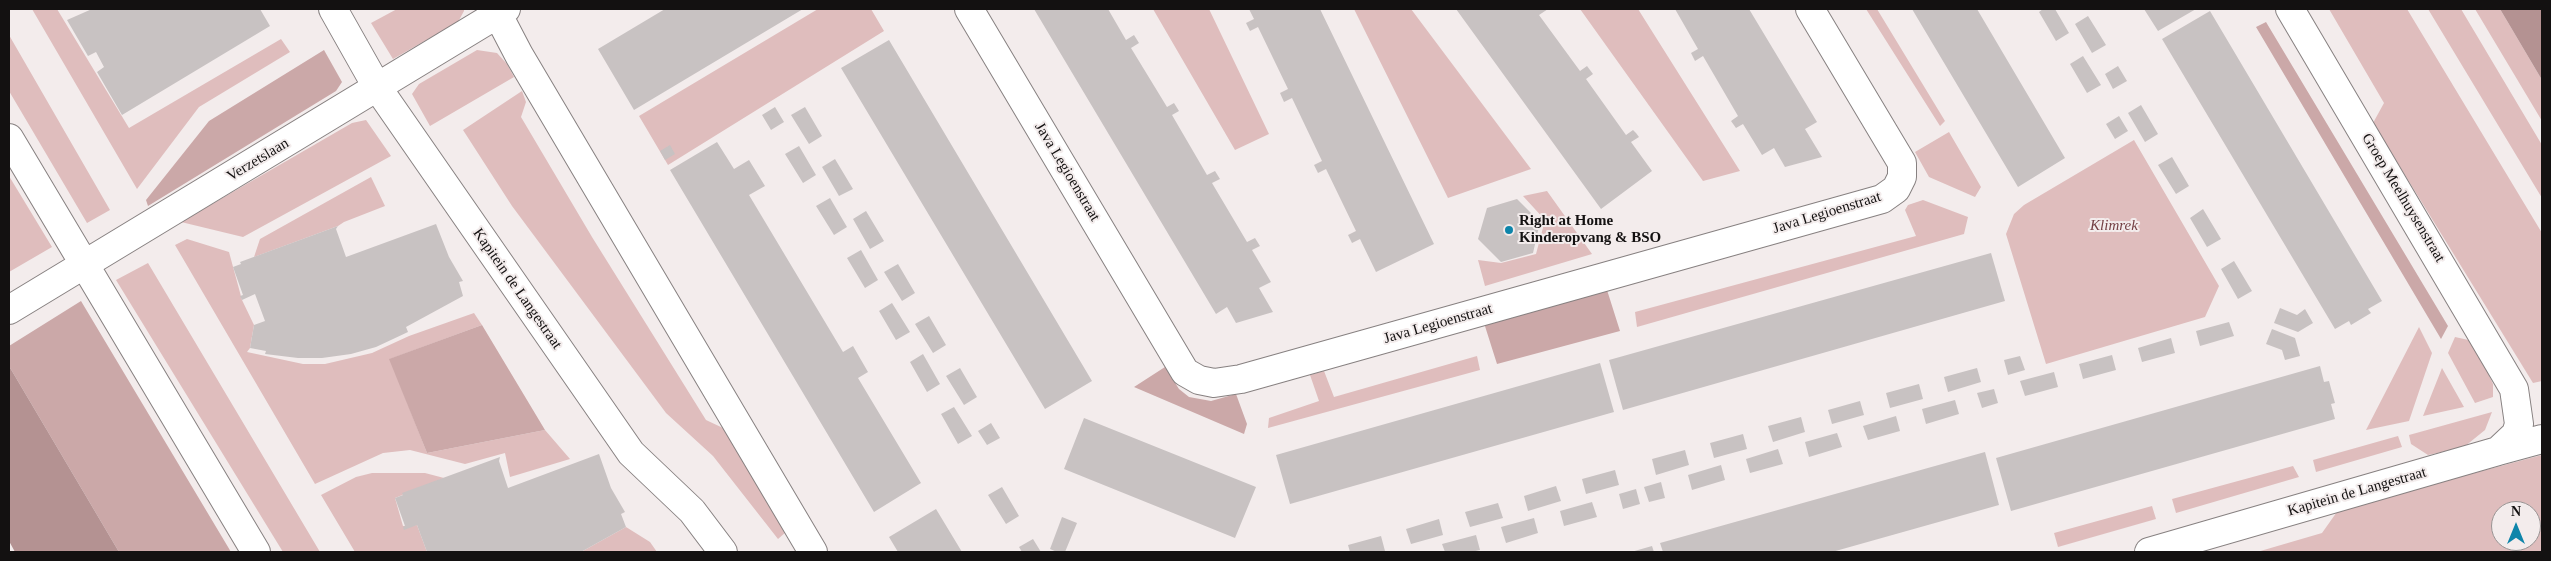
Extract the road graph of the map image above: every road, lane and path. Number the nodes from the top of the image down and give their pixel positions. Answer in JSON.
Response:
{"nodes":[{"id":1,"x":333,"y":9,"type":"edge"},
{"id":2,"x":970,"y":9,"type":"edge"},
{"id":3,"x":1810,"y":9,"type":"edge"},
{"id":4,"x":2290,"y":9,"type":"edge"},
{"id":5,"x":500,"y":10,"type":"edge"},
{"id":6,"x":377,"y":88,"type":"junction"},
{"id":7,"x":9,"y":138,"type":"edge"},
{"id":8,"x":85,"y":265,"type":"junction"},
{"id":9,"x":10,"y":309,"type":"edge"},
{"id":10,"x":2514,"y":389,"type":"joint"},
{"id":11,"x":2542,"y":439,"type":"edge"},
{"id":12,"x":2498,"y":451,"type":"junction"},
{"id":13,"x":256,"y":552,"type":"edge"},
{"id":14,"x":723,"y":552,"type":"edge"},
{"id":15,"x":813,"y":552,"type":"edge"},
{"id":16,"x":2149,"y":552,"type":"edge"}],
"edges":[{"from":1,"to":6,"type":"street","name":"Kapitein de Langestraat"},
{"from":2,"to":3,"type":"street","name":"Java Legioenstraat"},
{"from":4,"to":10,"type":"street","name":"Groep Meelhuysenstraat"},
{"from":5,"to":6,"type":"street","name":"Verzetslaan"},
{"from":5,"to":15,"type":"street"},
{"from":6,"to":8,"type":"street","name":"Verzetslaan"},
{"from":6,"to":14,"type":"street","name":"Kapitein de Langestraat"},
{"from":7,"to":8,"type":"street"},
{"from":8,"to":9,"type":"street","name":"Verzetslaan"},
{"from":8,"to":13,"type":"street"},
{"from":10,"to":12,"type":"street","name":"Kapitein de Langestraat"},
{"from":11,"to":12,"type":"street"},
{"from":12,"to":16,"type":"street","name":"Kapitein de Langestraat"}]}
